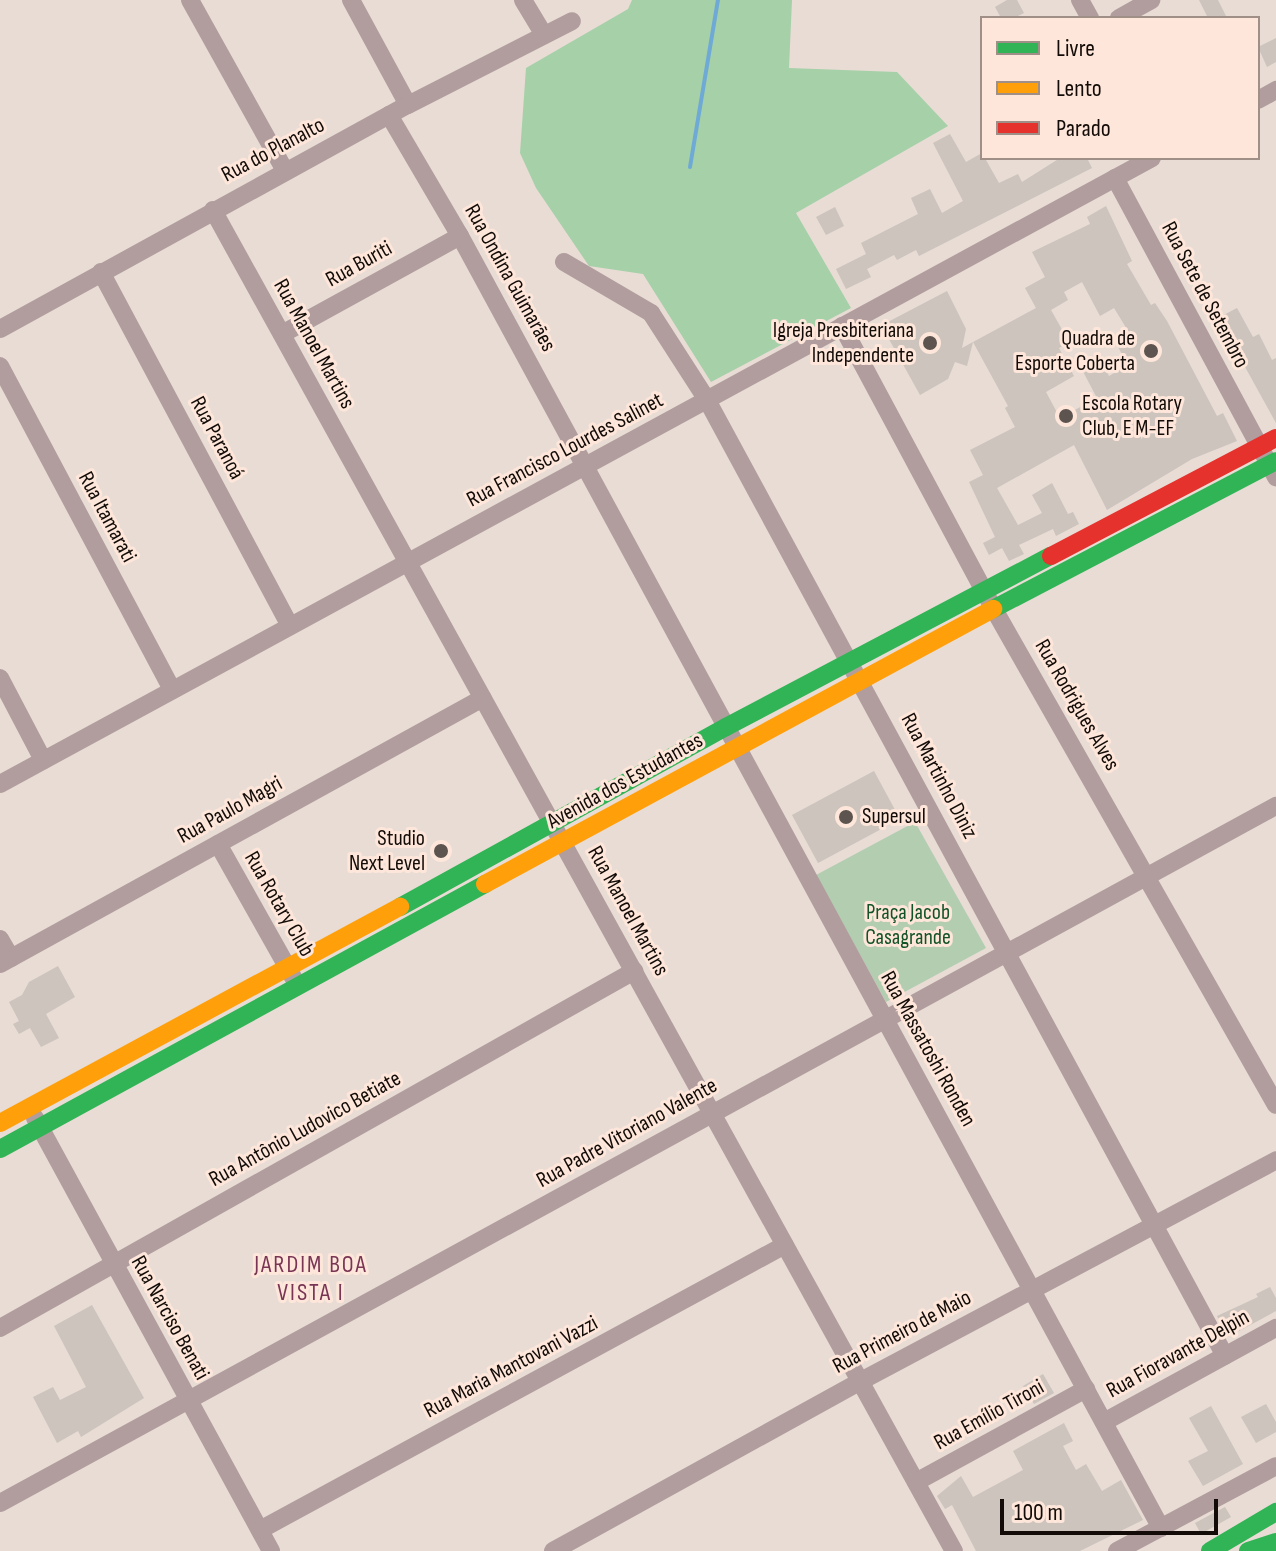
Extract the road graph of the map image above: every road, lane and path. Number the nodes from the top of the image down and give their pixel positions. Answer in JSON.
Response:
{"nodes":[{"id":1,"x":190,"y":0,"type":"edge"},
{"id":2,"x":351,"y":0,"type":"edge"},
{"id":3,"x":523,"y":0,"type":"edge"},
{"id":4,"x":1151,"y":0,"type":"edge"},
{"id":5,"x":1123,"y":16,"type":"edge"},
{"id":6,"x":572,"y":21,"type":"dead end"},
{"id":7,"x":544,"y":35,"type":"junction"},
{"id":8,"x":408,"y":105,"type":"junction"},
{"id":9,"x":389,"y":115,"type":"junction"},
{"id":10,"x":1148,"y":160,"type":"edge"},
{"id":11,"x":285,"y":171,"type":"junction"},
{"id":12,"x":1115,"y":178,"type":"junction"},
{"id":13,"x":213,"y":210,"type":"junction"},
{"id":14,"x":460,"y":236,"type":"junction"},
{"id":15,"x":564,"y":262,"type":"dead end"},
{"id":16,"x":101,"y":272,"type":"junction"},
{"id":17,"x":842,"y":326,"type":"junction"},
{"id":18,"x":0,"y":329,"type":"edge"},
{"id":19,"x":282,"y":334,"type":"junction"},
{"id":20,"x":0,"y":366,"type":"edge"},
{"id":21,"x":707,"y":400,"type":"junction"},
{"id":22,"x":1268,"y":442,"type":"edge"},
{"id":23,"x":585,"y":466,"type":"junction"},
{"id":24,"x":1274,"y":468,"type":"edge"},
{"id":25,"x":1170,"y":493,"type":"junction"},
{"id":26,"x":1181,"y":512,"type":"junction"},
{"id":27,"x":1087,"y":537,"type":"junction"},
{"id":28,"x":1099,"y":556,"type":"junction"},
{"id":29,"x":408,"y":562,"type":"junction"},
{"id":30,"x":985,"y":590,"type":"junction"},
{"id":31,"x":995,"y":611,"type":"junction"},
{"id":32,"x":290,"y":626,"type":"junction"},
{"id":33,"x":850,"y":662,"type":"junction"},
{"id":34,"x":0,"y":678,"type":"edge"},
{"id":35,"x":859,"y":679,"type":"junction"},
{"id":36,"x":172,"y":690,"type":"junction"},
{"id":37,"x":483,"y":698,"type":"junction"},
{"id":38,"x":726,"y":727,"type":"junction"},
{"id":39,"x":737,"y":746,"type":"junction"},
{"id":40,"x":43,"y":760,"type":"junction"},
{"id":41,"x":0,"y":784,"type":"edge"},
{"id":42,"x":1276,"y":806,"type":"edge"},
{"id":43,"x":552,"y":823,"type":"junction"},
{"id":44,"x":563,"y":842,"type":"junction"},
{"id":45,"x":218,"y":844,"type":"junction"},
{"id":46,"x":1148,"y":876,"type":"junction"},
{"id":47,"x":424,"y":894,"type":"junction"},
{"id":48,"x":434,"y":913,"type":"junction"},
{"id":49,"x":0,"y":939,"type":"edge"},
{"id":50,"x":1007,"y":952,"type":"junction"},
{"id":51,"x":6,"y":961,"type":"edge"},
{"id":52,"x":288,"y":969,"type":"junction"},
{"id":53,"x":634,"y":971,"type":"junction"},
{"id":54,"x":299,"y":987,"type":"junction"},
{"id":55,"x":884,"y":1020,"type":"junction"},
{"id":56,"x":1276,"y":1105,"type":"edge"},
{"id":57,"x":29,"y":1107,"type":"junction"},
{"id":58,"x":713,"y":1114,"type":"junction"},
{"id":59,"x":0,"y":1123,"type":"edge"},
{"id":60,"x":40,"y":1127,"type":"junction"},
{"id":61,"x":0,"y":1149,"type":"edge"},
{"id":62,"x":1276,"y":1160,"type":"edge"},
{"id":63,"x":1154,"y":1224,"type":"junction"},
{"id":64,"x":785,"y":1245,"type":"junction"},
{"id":65,"x":113,"y":1265,"type":"junction"},
{"id":66,"x":1033,"y":1291,"type":"junction"},
{"id":67,"x":0,"y":1328,"type":"edge"},
{"id":68,"x":1276,"y":1328,"type":"edge"},
{"id":69,"x":1225,"y":1356,"type":"junction"},
{"id":70,"x":861,"y":1381,"type":"junction"},
{"id":71,"x":1086,"y":1389,"type":"junction"},
{"id":72,"x":188,"y":1399,"type":"junction"},
{"id":73,"x":1104,"y":1422,"type":"junction"},
{"id":74,"x":1276,"y":1466,"type":"edge"},
{"id":75,"x":916,"y":1482,"type":"junction"},
{"id":76,"x":0,"y":1503,"type":"edge"},
{"id":77,"x":1276,"y":1512,"type":"edge"},
{"id":78,"x":1161,"y":1528,"type":"junction"},
{"id":79,"x":260,"y":1530,"type":"junction"},
{"id":80,"x":1276,"y":1542,"type":"edge"},
{"id":81,"x":271,"y":1551,"type":"edge"},
{"id":82,"x":553,"y":1551,"type":"edge"},
{"id":83,"x":954,"y":1551,"type":"edge"},
{"id":84,"x":1117,"y":1551,"type":"edge"},
{"id":85,"x":1210,"y":1551,"type":"edge"},
{"id":86,"x":1248,"y":1551,"type":"edge"}],
"edges":[{"from":1,"to":11,"type":"street"},
{"from":2,"to":8,"type":"street"},
{"from":3,"to":7,"type":"street"},
{"from":4,"to":5,"type":"street"},
{"from":6,"to":7,"type":"street","name":"Rua do Planalto"},
{"from":7,"to":8,"type":"street","name":"Rua do Planalto"},
{"from":8,"to":9,"type":"street","name":"Rua do Planalto"},
{"from":9,"to":11,"type":"street","name":"Rua do Planalto"},
{"from":9,"to":14,"type":"street","name":"Rua Ondina Guimarães"},
{"from":10,"to":12,"type":"street","name":"Rua Francisco Lourdes Salinet"},
{"from":11,"to":13,"type":"street","name":"Rua do Planalto"},
{"from":12,"to":17,"type":"street","name":"Rua Francisco Lourdes Salinet"},
{"from":12,"to":22,"type":"street","name":"Rua Sete de Setembro"},
{"from":13,"to":16,"type":"street","name":"Rua do Planalto"},
{"from":13,"to":19,"type":"street","name":"Rua Manoel Martins"},
{"from":14,"to":19,"type":"street","name":"Rua Buriti"},
{"from":14,"to":23,"type":"street","name":"Rua Ondina Guimarães"},
{"from":15,"to":21,"type":"street","name":"Rua Martinho Diniz"},
{"from":16,"to":18,"type":"street","name":"Rua do Planalto"},
{"from":16,"to":32,"type":"street","name":"Rua Paranoá"},
{"from":17,"to":21,"type":"street","name":"Rua Francisco Lourdes Salinet"},
{"from":17,"to":30,"type":"street","name":"Rua Rodrigues Alves"},
{"from":19,"to":29,"type":"street","name":"Rua Manoel Martins"},
{"from":20,"to":36,"type":"street","name":"Rua Itamarati"},
{"from":21,"to":23,"type":"street","name":"Rua Francisco Lourdes Salinet"},
{"from":21,"to":33,"type":"street","name":"Rua Martinho Diniz"},
{"from":22,"to":24,"type":"street","name":"Rua Sete de Setembro"},
{"from":22,"to":25,"type":"street","name":"Avenida dos Estudantes"},
{"from":23,"to":29,"type":"street","name":"Rua Francisco Lourdes Salinet"},
{"from":23,"to":38,"type":"street","name":"Rua Massatoshi Ronden"},
{"from":24,"to":26,"type":"street","name":"Avenida dos Estudantes"},
{"from":25,"to":26,"type":"street"},
{"from":25,"to":27,"type":"street","name":"Avenida dos Estudantes"},
{"from":26,"to":28,"type":"street","name":"Avenida dos Estudantes"},
{"from":27,"to":28,"type":"street"},
{"from":27,"to":30,"type":"street","name":"Avenida dos Estudantes"},
{"from":28,"to":31,"type":"street","name":"Avenida dos Estudantes"},
{"from":29,"to":32,"type":"street","name":"Rua Francisco Lourdes Salinet"},
{"from":29,"to":37,"type":"street","name":"Rua Manoel Martins"},
{"from":30,"to":31,"type":"street","name":"Rua Rodrigues Alves"},
{"from":30,"to":33,"type":"street","name":"Avenida dos Estudantes"},
{"from":31,"to":35,"type":"street","name":"Avenida dos Estudantes"},
{"from":31,"to":46,"type":"street","name":"Rua Rodrigues Alves"},
{"from":32,"to":36,"type":"street","name":"Rua Francisco Lourdes Salinet"},
{"from":33,"to":35,"type":"street","name":"Rua Martinho Diniz"},
{"from":33,"to":38,"type":"street","name":"Avenida dos Estudantes"},
{"from":34,"to":40,"type":"street"},
{"from":35,"to":39,"type":"street","name":"Avenida dos Estudantes"},
{"from":35,"to":50,"type":"street","name":"Rua Martinho Diniz"},
{"from":36,"to":40,"type":"street","name":"Rua Francisco Lourdes Salinet"},
{"from":37,"to":43,"type":"street","name":"Rua Manoel Martins"},
{"from":37,"to":45,"type":"street","name":"Rua Paulo Magri"},
{"from":38,"to":39,"type":"street","name":"Rua Massatoshi Ronden"},
{"from":38,"to":43,"type":"street","name":"Avenida dos Estudantes"},
{"from":39,"to":44,"type":"street","name":"Avenida dos Estudantes"},
{"from":39,"to":55,"type":"street","name":"Rua Massatoshi Ronden"},
{"from":40,"to":41,"type":"street","name":"Rua Francisco Lourdes Salinet"},
{"from":42,"to":46,"type":"street","name":"Rua Padre Vitoriano Valente"},
{"from":43,"to":44,"type":"street","name":"Rua Manoel Martins"},
{"from":43,"to":47,"type":"street","name":"Avenida dos Estudantes"},
{"from":44,"to":48,"type":"street","name":"Avenida dos Estudantes"},
{"from":44,"to":53,"type":"street","name":"Rua Manoel Martins"},
{"from":45,"to":51,"type":"street","name":"Rua Paulo Magri"},
{"from":45,"to":52,"type":"street","name":"Rua Rotary Club"},
{"from":46,"to":50,"type":"street","name":"Rua Padre Vitoriano Valente"},
{"from":46,"to":56,"type":"street","name":"Rua Rodrigues Alves"},
{"from":47,"to":48,"type":"street"},
{"from":47,"to":52,"type":"street","name":"Avenida dos Estudantes"},
{"from":48,"to":54,"type":"street","name":"Avenida dos Estudantes"},
{"from":49,"to":51,"type":"street"},
{"from":50,"to":55,"type":"street","name":"Rua Padre Vitoriano Valente"},
{"from":50,"to":63,"type":"street","name":"Rua Martinho Diniz"},
{"from":52,"to":54,"type":"street","name":"Rua Rotary Club"},
{"from":52,"to":57,"type":"street","name":"Avenida dos Estudantes"},
{"from":53,"to":58,"type":"street","name":"Rua Manoel Martins"},
{"from":53,"to":65,"type":"street","name":"Rua Antônio Ludovico Betiate"},
{"from":54,"to":60,"type":"street","name":"Avenida dos Estudantes"},
{"from":55,"to":58,"type":"street","name":"Rua Padre Vitoriano Valente"},
{"from":55,"to":66,"type":"street","name":"Rua Massatoshi Ronden"},
{"from":57,"to":59,"type":"street","name":"Avenida dos Estudantes"},
{"from":57,"to":60,"type":"street","name":"Rua Narciso Benati"},
{"from":58,"to":64,"type":"street","name":"Rua Manoel Martins"},
{"from":58,"to":72,"type":"street","name":"Rua Padre Vitoriano Valente"},
{"from":60,"to":61,"type":"street","name":"Avenida dos Estudantes"},
{"from":60,"to":65,"type":"street","name":"Rua Narciso Benati"},
{"from":62,"to":63,"type":"street","name":"Rua Primeiro de Maio"},
{"from":63,"to":66,"type":"street","name":"Rua Primeiro de Maio"},
{"from":63,"to":69,"type":"street","name":"Rua Martinho Diniz"},
{"from":64,"to":70,"type":"street","name":"Rua Manoel Martins"},
{"from":64,"to":79,"type":"street","name":"Rua Maria Mantovani Vazzi"},
{"from":65,"to":67,"type":"street","name":"Rua Antônio Ludovico Betiate"},
{"from":65,"to":72,"type":"street","name":"Rua Narciso Benati"},
{"from":66,"to":70,"type":"street","name":"Rua Primeiro de Maio"},
{"from":66,"to":71,"type":"street","name":"Rua Massatoshi Ronden"},
{"from":68,"to":69,"type":"street","name":"Rua Fioravante Delpin"},
{"from":69,"to":73,"type":"street","name":"Rua Fioravante Delpin"},
{"from":70,"to":75,"type":"street","name":"Rua Manoel Martins"},
{"from":70,"to":82,"type":"street","name":"Rua Primeiro de Maio"},
{"from":71,"to":73,"type":"street","name":"Rua Massatoshi Ronden"},
{"from":71,"to":75,"type":"street","name":"Rua Emílio Tironi"},
{"from":72,"to":76,"type":"street","name":"Rua Padre Vitoriano Valente"},
{"from":72,"to":79,"type":"street","name":"Rua Narciso Benati"},
{"from":73,"to":78,"type":"street","name":"Rua Massatoshi Ronden"},
{"from":74,"to":78,"type":"street"},
{"from":75,"to":83,"type":"street","name":"Rua Manoel Martins"},
{"from":77,"to":85,"type":"street"},
{"from":78,"to":84,"type":"street"},
{"from":79,"to":81,"type":"street","name":"Rua Narciso Benati"},
{"from":80,"to":86,"type":"street"}]}
